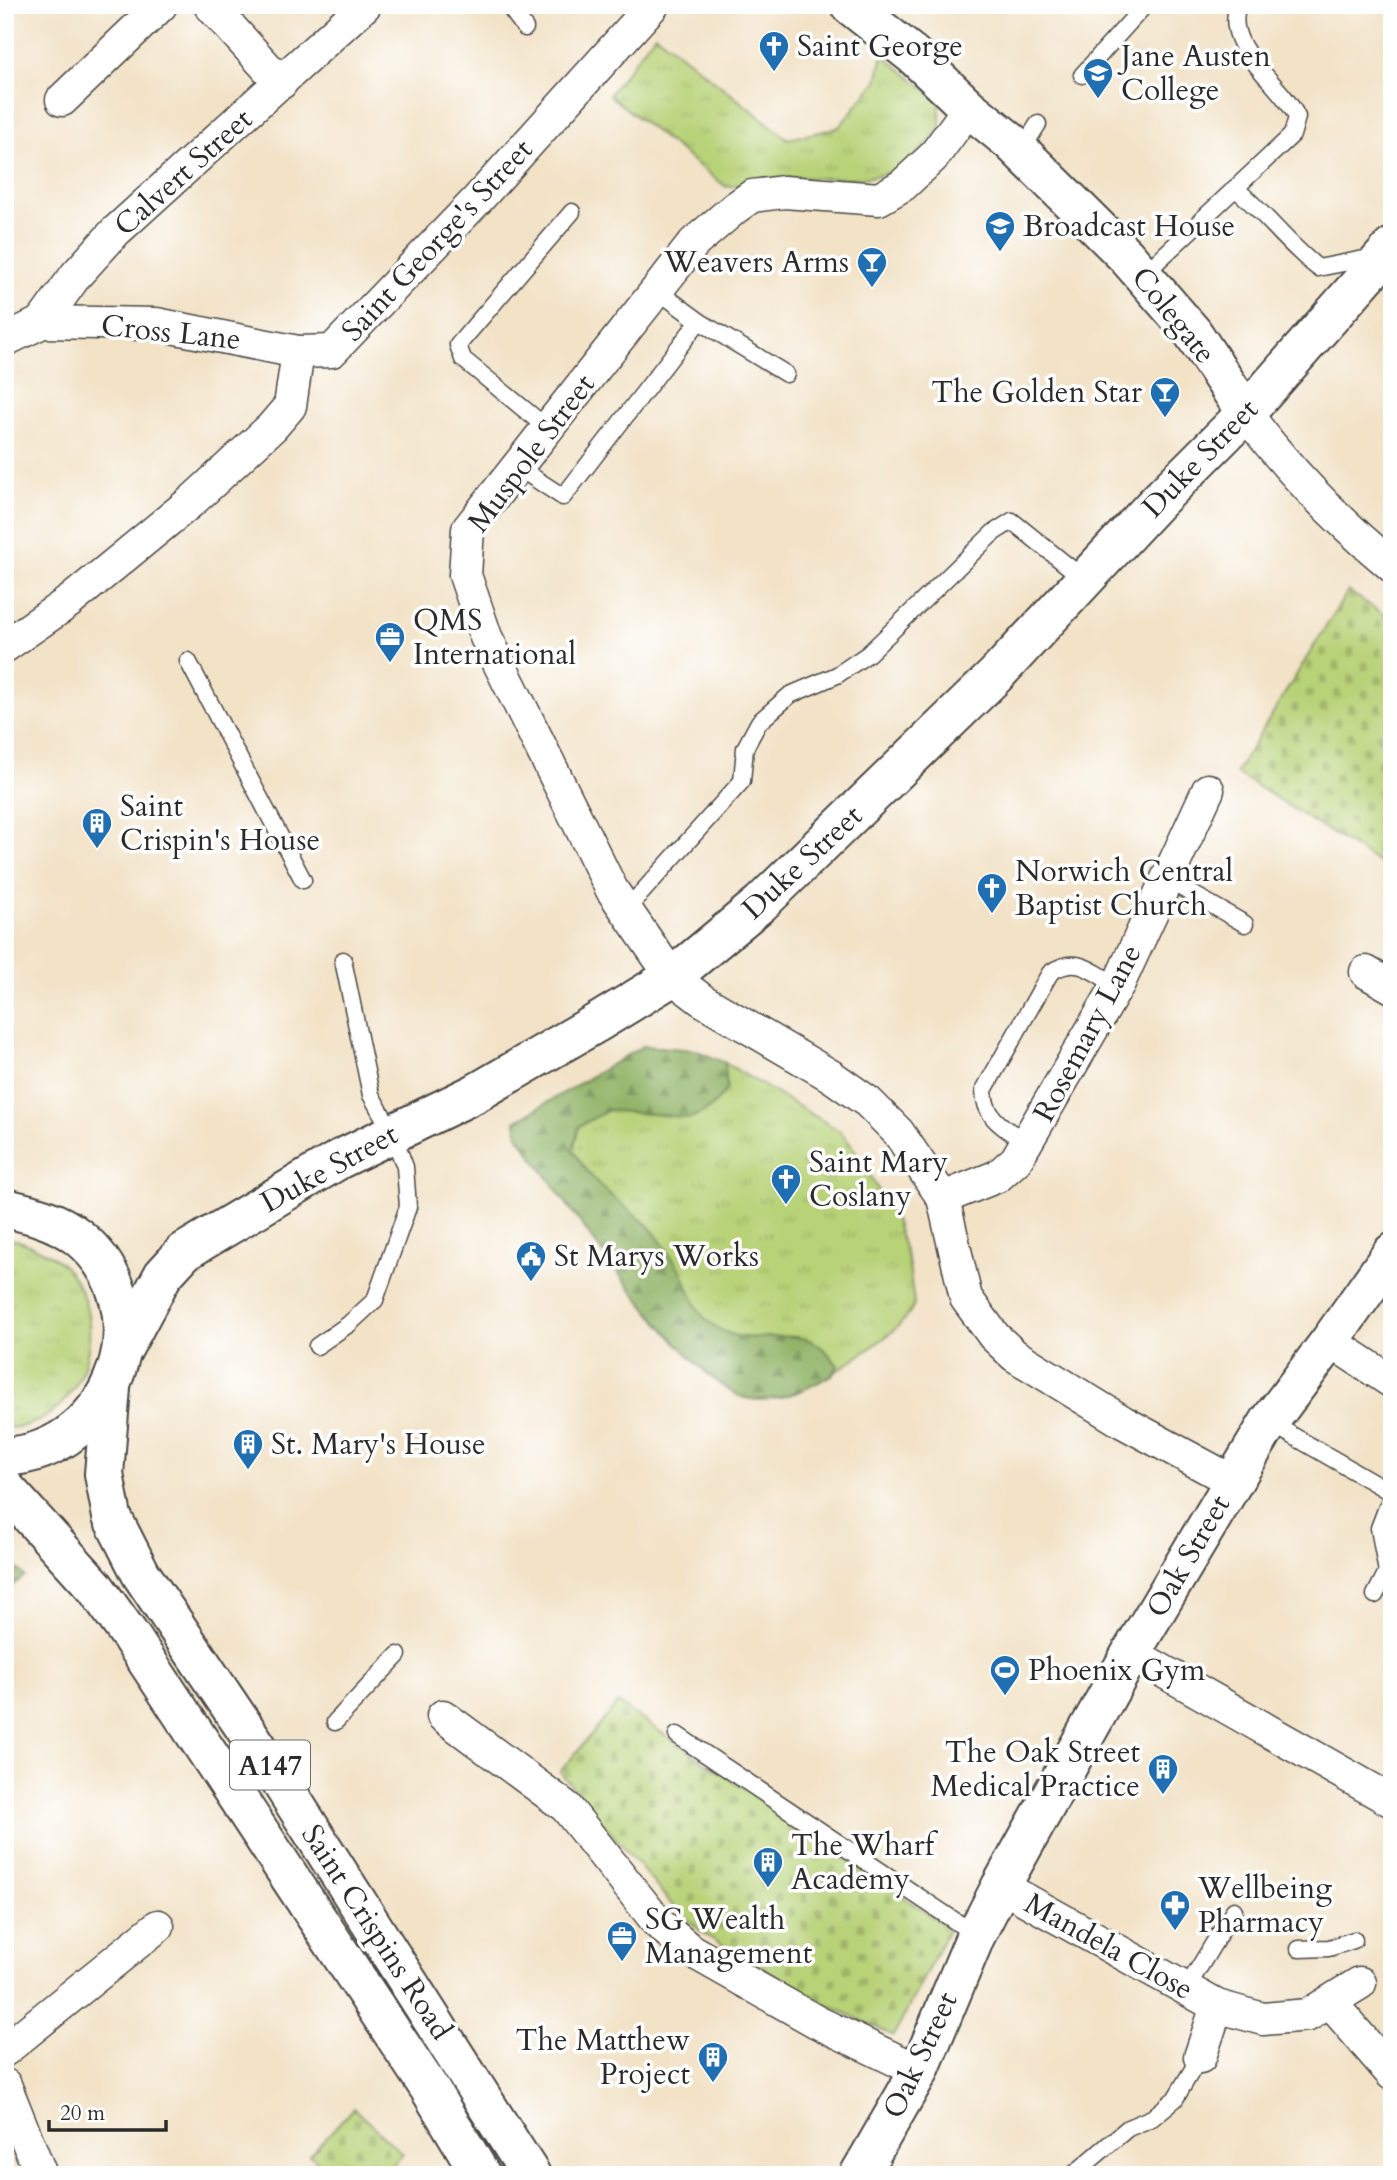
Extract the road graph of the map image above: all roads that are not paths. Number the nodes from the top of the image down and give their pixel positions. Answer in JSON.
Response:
{"nodes":[{"id":1,"x":161,"y":5,"type":"edge"},
{"id":2,"x":210,"y":5,"type":"edge"},
{"id":3,"x":365,"y":5,"type":"edge"},
{"id":4,"x":508,"y":5,"type":"edge"},
{"id":5,"x":653,"y":5,"type":"edge"},
{"id":6,"x":850,"y":5,"type":"edge"},
{"id":7,"x":1145,"y":5,"type":"edge"},
{"id":8,"x":1238,"y":5,"type":"edge"},
{"id":9,"x":526,"y":27,"type":"dead end"},
{"id":10,"x":1082,"y":75,"type":"dead end"},
{"id":11,"x":281,"y":83,"type":"junction"},
{"id":12,"x":62,"y":100,"type":"dead end"},
{"id":13,"x":969,"y":108,"type":"junction"},
{"id":14,"x":1235,"y":188,"type":"junction"},
{"id":15,"x":572,"y":212,"type":"dead end"},
{"id":16,"x":1389,"y":250,"type":"edge"},
{"id":17,"x":1144,"y":274,"type":"junction"},
{"id":18,"x":657,"y":290,"type":"junction"},
{"id":19,"x":699,"y":321,"type":"junction"},
{"id":20,"x":42,"y":322,"type":"junction"},
{"id":21,"x":5,"y":340,"type":"edge"},
{"id":22,"x":298,"y":352,"type":"junction"},
{"id":23,"x":786,"y":374,"type":"dead end"},
{"id":24,"x":1245,"y":413,"type":"junction"},
{"id":25,"x":547,"y":428,"type":"junction"},
{"id":26,"x":516,"y":466,"type":"junction"},
{"id":27,"x":1389,"y":558,"type":"edge"},
{"id":28,"x":1084,"y":579,"type":"junction"},
{"id":29,"x":5,"y":646,"type":"edge"},
{"id":30,"x":188,"y":661,"type":"dead end"},
{"id":31,"x":1208,"y":790,"type":"dead end"},
{"id":32,"x":1166,"y":879,"type":"junction"},
{"id":33,"x":303,"y":880,"type":"dead end"},
{"id":34,"x":626,"y":910,"type":"junction"},
{"id":35,"x":1245,"y":924,"type":"dead end"},
{"id":36,"x":343,"y":960,"type":"dead end"},
{"id":37,"x":672,"y":977,"type":"junction"},
{"id":38,"x":1117,"y":986,"type":"junction"},
{"id":39,"x":391,"y":1132,"type":"junction"},
{"id":40,"x":1027,"y":1143,"type":"junction"},
{"id":41,"x":943,"y":1198,"type":"junction"},
{"id":42,"x":5,"y":1208,"type":"edge"},
{"id":43,"x":1392,"y":1253,"type":"edge"},
{"id":44,"x":1331,"y":1342,"type":"junction"},
{"id":45,"x":317,"y":1346,"type":"dead end"},
{"id":46,"x":122,"y":1351,"type":"junction"},
{"id":47,"x":1392,"y":1382,"type":"edge"},
{"id":48,"x":111,"y":1388,"type":"junction"},
{"id":49,"x":1269,"y":1422,"type":"junction"},
{"id":50,"x":5,"y":1457,"type":"edge"},
{"id":51,"x":1232,"y":1481,"type":"junction"},
{"id":52,"x":5,"y":1488,"type":"edge"},
{"id":53,"x":1392,"y":1494,"type":"edge"},
{"id":54,"x":1375,"y":1595,"type":"dead end"},
{"id":55,"x":1131,"y":1653,"type":"junction"},
{"id":56,"x":398,"y":1655,"type":"dead end"},
{"id":57,"x":443,"y":1716,"type":"dead end"},
{"id":58,"x":335,"y":1723,"type":"dead end"},
{"id":59,"x":677,"y":1735,"type":"dead end"},
{"id":60,"x":1392,"y":1801,"type":"edge"},
{"id":61,"x":1001,"y":1886,"type":"junction"},
{"id":62,"x":1234,"y":1910,"type":"dead end"},
{"id":63,"x":158,"y":1926,"type":"dead end"},
{"id":64,"x":976,"y":1936,"type":"junction"},
{"id":65,"x":1354,"y":1940,"type":"dead end"},
{"id":66,"x":1299,"y":1949,"type":"dead end"},
{"id":67,"x":1360,"y":1983,"type":"dead end"},
{"id":68,"x":1186,"y":1989,"type":"junction"},
{"id":69,"x":1331,"y":2002,"type":"junction"},
{"id":70,"x":1217,"y":2006,"type":"junction"},
{"id":71,"x":5,"y":2050,"type":"edge"},
{"id":72,"x":1200,"y":2057,"type":"joint"},
{"id":73,"x":919,"y":2071,"type":"junction"},
{"id":74,"x":1392,"y":2074,"type":"edge"},
{"id":75,"x":5,"y":2085,"type":"edge"},
{"id":76,"x":15,"y":2138,"type":"edge"},
{"id":77,"x":41,"y":2175,"type":"edge"},
{"id":78,"x":481,"y":2175,"type":"edge"},
{"id":79,"x":531,"y":2175,"type":"edge"},
{"id":80,"x":859,"y":2175,"type":"edge"},
{"id":81,"x":1073,"y":2175,"type":"edge"}],
"edges":[{"from":1,"to":12,"type":"street"},
{"from":2,"to":11,"type":"street"},
{"from":3,"to":11,"type":"street","name":"Calvert Street"},
{"from":4,"to":9,"type":"lane"},
{"from":5,"to":22,"type":"street","name":"Saint George's Street"},
{"from":6,"to":13,"type":"street","name":"Colegate"},
{"from":7,"to":10,"type":"lane"},
{"from":8,"to":14,"type":"lane"},
{"from":11,"to":20,"type":"street","name":"Calvert Street"},
{"from":13,"to":17,"type":"street","name":"Colegate"},
{"from":13,"to":18,"type":"street","name":"Muspole Street"},
{"from":14,"to":16,"type":"lane"},
{"from":14,"to":17,"type":"lane"},
{"from":15,"to":25,"type":"lane"},
{"from":16,"to":24,"type":"street","name":"Duke Street"},
{"from":17,"to":24,"type":"street","name":"Colegate"},
{"from":18,"to":19,"type":"lane"},
{"from":18,"to":25,"type":"street","name":"Muspole Street"},
{"from":19,"to":23,"type":"lane"},
{"from":19,"to":26,"type":"lane"},
{"from":20,"to":21,"type":"street","name":"Calvert Street"},
{"from":20,"to":22,"type":"street","name":"Cross Lane"},
{"from":22,"to":29,"type":"street"},
{"from":24,"to":27,"type":"street","name":"Colegate"},
{"from":24,"to":28,"type":"street","name":"Duke Street"},
{"from":25,"to":26,"type":"street","name":"Muspole Street"},
{"from":26,"to":34,"type":"street","name":"Muspole Street"},
{"from":28,"to":34,"type":"lane"},
{"from":28,"to":37,"type":"street","name":"Duke Street"},
{"from":30,"to":33,"type":"lane"},
{"from":31,"to":32,"type":"street","name":"Rosemary Lane"},
{"from":32,"to":35,"type":"lane"},
{"from":32,"to":38,"type":"street","name":"Rosemary Lane"},
{"from":34,"to":37,"type":"street","name":"Muspole Street"},
{"from":36,"to":39,"type":"lane"},
{"from":37,"to":39,"type":"street","name":"Duke Street"},
{"from":37,"to":41,"type":"street","name":"Muspole Street"},
{"from":38,"to":40,"type":"street","name":"Rosemary Lane"},
{"from":38,"to":40,"type":"lane"},
{"from":39,"to":45,"type":"lane"},
{"from":39,"to":46,"type":"street","name":"Duke Street"},
{"from":40,"to":41,"type":"street","name":"Rosemary Lane"},
{"from":41,"to":51,"type":"street"},
{"from":42,"to":46,"type":"street","name":"Saint Crispins Road"},
{"from":43,"to":44,"type":"street","name":"Oak Street"},
{"from":44,"to":47,"type":"street"},
{"from":44,"to":49,"type":"street","name":"Oak Street"},
{"from":46,"to":48,"type":"street","name":"Saint Crispins Road"},
{"from":48,"to":50,"type":"street","name":"Saint Crispins Road"},
{"from":48,"to":79,"type":"street","name":"Saint Crispins Road","number":"A147"},
{"from":49,"to":51,"type":"street","name":"Oak Street"},
{"from":49,"to":53,"type":"lane"},
{"from":51,"to":55,"type":"street","name":"Oak Street"},
{"from":52,"to":78,"type":"street","name":"Saint Crispins Road","number":"A147"},
{"from":53,"to":54,"type":"lane"},
{"from":55,"to":60,"type":"street"},
{"from":55,"to":61,"type":"street","name":"Oak Street"},
{"from":56,"to":58,"type":"lane"},
{"from":57,"to":73,"type":"street"},
{"from":59,"to":64,"type":"lane"},
{"from":61,"to":64,"type":"street","name":"Oak Street"},
{"from":61,"to":68,"type":"street","name":"Mandela Close"},
{"from":62,"to":68,"type":"lane"},
{"from":63,"to":71,"type":"street"},
{"from":64,"to":73,"type":"street","name":"Oak Street"},
{"from":65,"to":66,"type":"lane"},
{"from":67,"to":69,"type":"street","name":"Mandela Close"},
{"from":68,"to":70,"type":"street","name":"Mandela Close"},
{"from":69,"to":70,"type":"street","name":"Mandela Close"},
{"from":69,"to":74,"type":"street"},
{"from":70,"to":72,"type":"street","name":"Mandela Close"},
{"from":72,"to":81,"type":"lane"},
{"from":73,"to":80,"type":"street","name":"Oak Street"},
{"from":75,"to":76,"type":"street"},
{"from":76,"to":77,"type":"street"}]}
